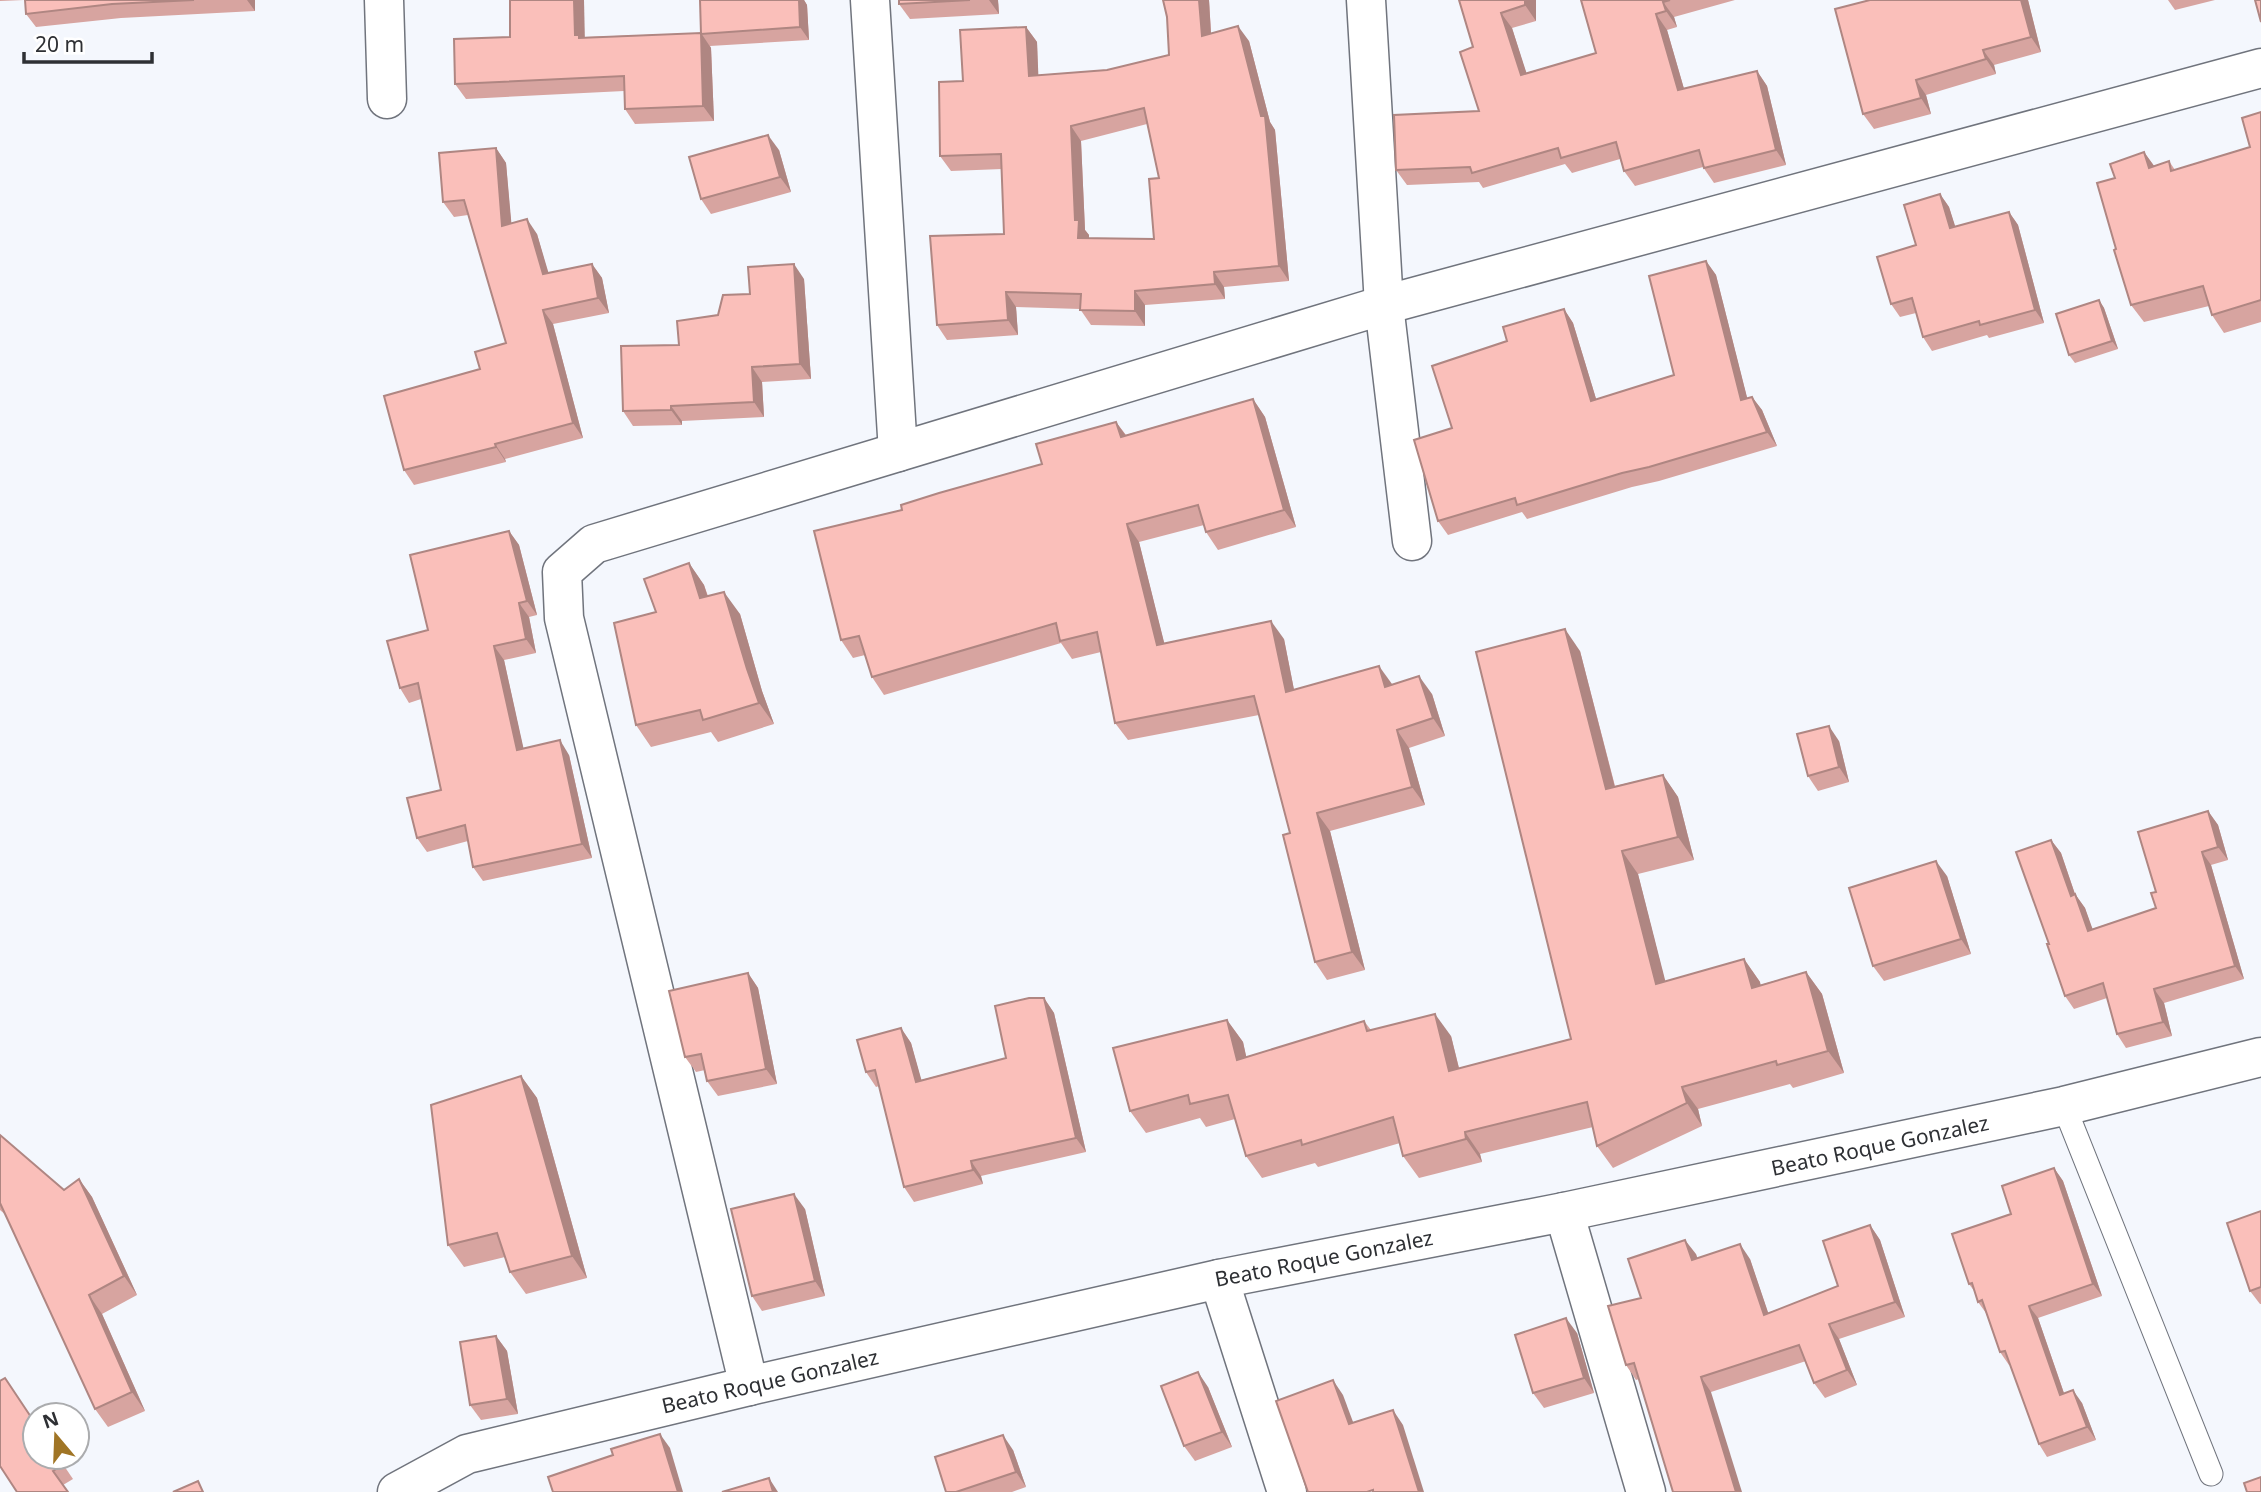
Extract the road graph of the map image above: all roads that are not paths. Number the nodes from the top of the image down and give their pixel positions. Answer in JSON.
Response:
{"nodes":[{"id":1,"x":384,"y":0,"type":"edge"},
{"id":2,"x":870,"y":0,"type":"edge"},
{"id":3,"x":1366,"y":0,"type":"edge"},
{"id":4,"x":2261,"y":68,"type":"edge"},
{"id":5,"x":387,"y":99,"type":"dead end"},
{"id":6,"x":1384,"y":305,"type":"junction"},
{"id":7,"x":898,"y":452,"type":"junction"},
{"id":8,"x":1412,"y":541,"type":"dead end"},
{"id":9,"x":2261,"y":1057,"type":"edge"},
{"id":10,"x":2064,"y":1107,"type":"junction"},
{"id":11,"x":1564,"y":1212,"type":"junction"},
{"id":12,"x":1219,"y":1279,"type":"junction"},
{"id":13,"x":749,"y":1386,"type":"junction"},
{"id":14,"x":2211,"y":1474,"type":"dead end"},
{"id":15,"x":397,"y":1492,"type":"edge"},
{"id":16,"x":1287,"y":1492,"type":"edge"},
{"id":17,"x":1646,"y":1492,"type":"edge"}],
"edges":[{"from":1,"to":5,"type":"street"},
{"from":2,"to":7,"type":"street"},
{"from":3,"to":6,"type":"street"},
{"from":4,"to":6,"type":"street"},
{"from":6,"to":7,"type":"street"},
{"from":6,"to":8,"type":"street"},
{"from":7,"to":13,"type":"street"},
{"from":9,"to":10,"type":"street","name":"Beato Roque Gonzalez"},
{"from":10,"to":11,"type":"street","name":"Beato Roque Gonzalez"},
{"from":10,"to":14,"type":"lane"},
{"from":11,"to":12,"type":"street","name":"Beato Roque Gonzalez"},
{"from":11,"to":17,"type":"street"},
{"from":12,"to":13,"type":"street","name":"Beato Roque Gonzalez"},
{"from":12,"to":16,"type":"street"},
{"from":13,"to":15,"type":"street","name":"Beato Roque Gonzalez"}]}
